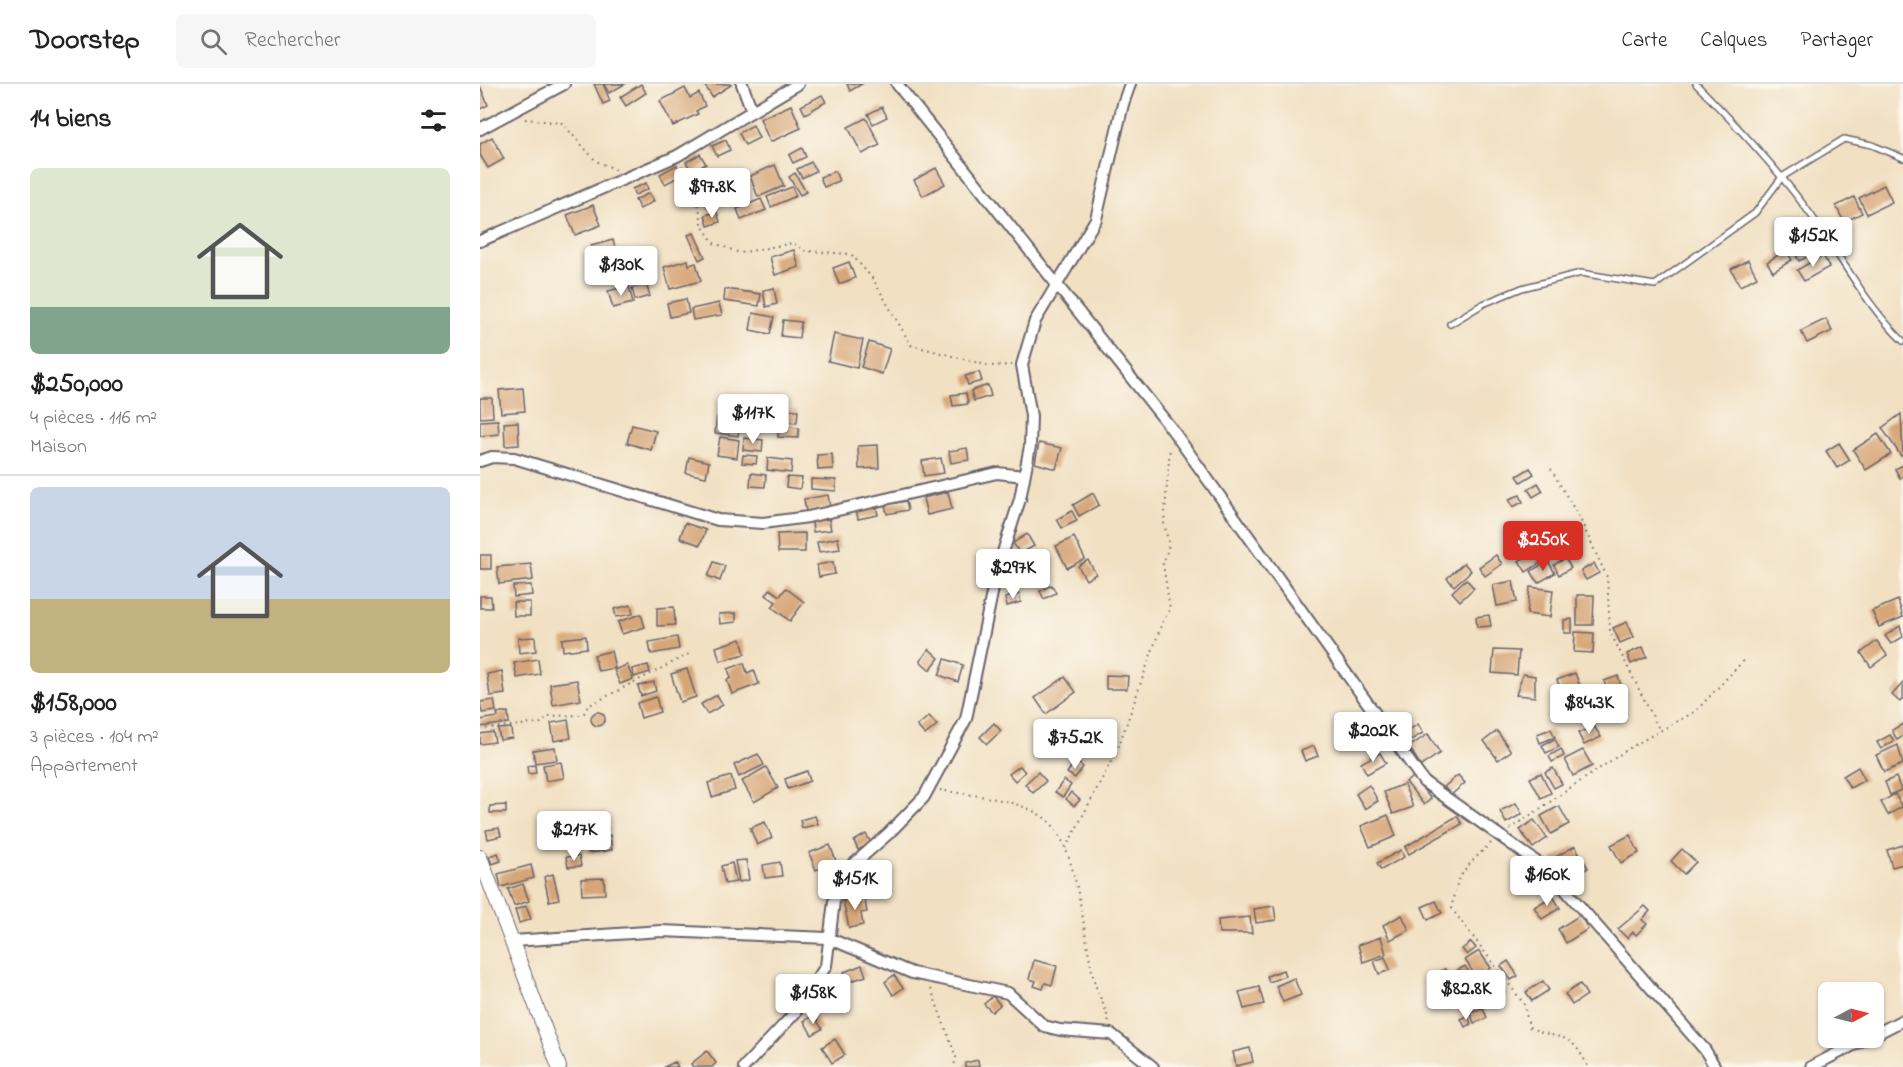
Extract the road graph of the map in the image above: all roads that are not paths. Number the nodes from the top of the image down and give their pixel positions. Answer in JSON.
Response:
{"nodes":[{"id":1,"x":564,"y":84,"type":"edge"},
{"id":2,"x":742,"y":84,"type":"edge"},
{"id":3,"x":798,"y":84,"type":"edge"},
{"id":4,"x":897,"y":84,"type":"edge"},
{"id":5,"x":1130,"y":84,"type":"edge"},
{"id":6,"x":1696,"y":84,"type":"edge"},
{"id":7,"x":752,"y":111,"type":"junction"},
{"id":8,"x":480,"y":129,"type":"edge"},
{"id":9,"x":1903,"y":158,"type":"edge"},
{"id":10,"x":1782,"y":177,"type":"junction"},
{"id":11,"x":480,"y":238,"type":"edge"},
{"id":12,"x":1056,"y":287,"type":"junction"},
{"id":13,"x":1450,"y":324,"type":"dead end"},
{"id":14,"x":1903,"y":341,"type":"edge"},
{"id":15,"x":480,"y":461,"type":"edge"},
{"id":16,"x":1023,"y":476,"type":"junction"},
{"id":17,"x":480,"y":857,"type":"edge"},
{"id":18,"x":828,"y":938,"type":"junction"},
{"id":19,"x":513,"y":941,"type":"junction"},
{"id":20,"x":1903,"y":1020,"type":"edge"},
{"id":21,"x":1884,"y":1030,"type":"edge"},
{"id":22,"x":1848,"y":1048,"type":"edge"},
{"id":23,"x":559,"y":1067,"type":"edge"},
{"id":24,"x":744,"y":1067,"type":"edge"},
{"id":25,"x":1152,"y":1067,"type":"edge"},
{"id":26,"x":1715,"y":1067,"type":"edge"},
{"id":27,"x":1811,"y":1067,"type":"edge"}],
"edges":[{"from":1,"to":8,"type":"street"},
{"from":2,"to":7,"type":"street"},
{"from":3,"to":7,"type":"street"},
{"from":4,"to":12,"type":"street"},
{"from":5,"to":12,"type":"street"},
{"from":6,"to":10,"type":"lane"},
{"from":7,"to":11,"type":"street"},
{"from":9,"to":10,"type":"lane"},
{"from":10,"to":13,"type":"lane"},
{"from":10,"to":14,"type":"lane"},
{"from":12,"to":16,"type":"street"},
{"from":12,"to":26,"type":"street"},
{"from":15,"to":16,"type":"street"},
{"from":16,"to":18,"type":"street"},
{"from":17,"to":19,"type":"street"},
{"from":18,"to":19,"type":"street"},
{"from":18,"to":24,"type":"street"},
{"from":18,"to":25,"type":"street"},
{"from":19,"to":23,"type":"street"},
{"from":20,"to":21,"type":"street"},
{"from":22,"to":27,"type":"street"}]}
